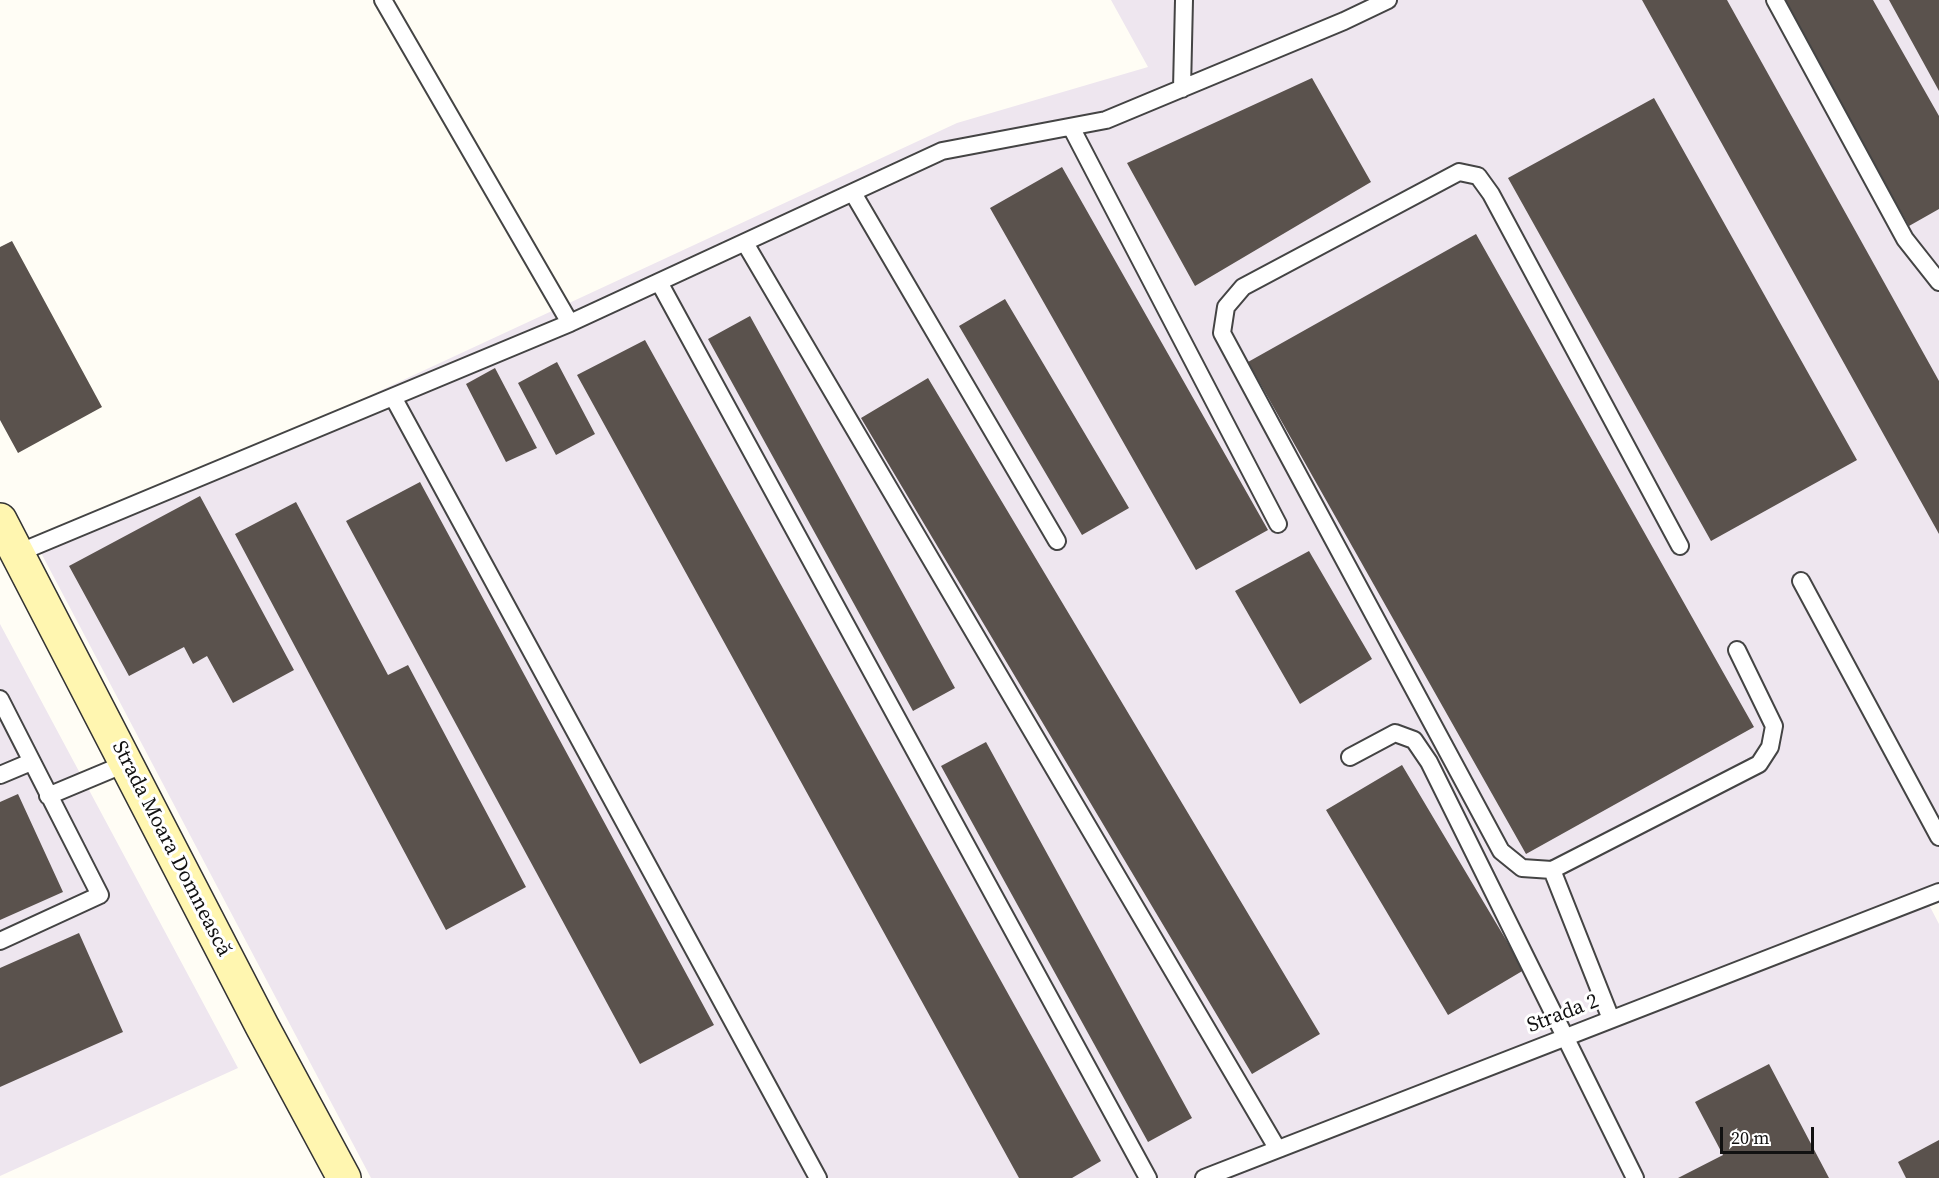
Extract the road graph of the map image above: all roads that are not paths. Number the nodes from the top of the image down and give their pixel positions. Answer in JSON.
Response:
{"nodes":[{"id":1,"x":383,"y":0,"type":"edge"},
{"id":2,"x":1184,"y":0,"type":"edge"},
{"id":3,"x":1388,"y":0,"type":"edge"},
{"id":4,"x":1775,"y":0,"type":"edge"},
{"id":5,"x":1182,"y":89,"type":"junction"},
{"id":6,"x":1071,"y":127,"type":"junction"},
{"id":7,"x":853,"y":193,"type":"junction"},
{"id":8,"x":745,"y":243,"type":"junction"},
{"id":9,"x":659,"y":282,"type":"junction"},
{"id":10,"x":1939,"y":282,"type":"edge"},
{"id":11,"x":570,"y":323,"type":"junction"},
{"id":12,"x":393,"y":397,"type":"junction"},
{"id":13,"x":0,"y":520,"type":"edge"},
{"id":14,"x":1278,"y":524,"type":"dead end"},
{"id":15,"x":1057,"y":541,"type":"dead end"},
{"id":16,"x":1680,"y":546,"type":"dead end"},
{"id":17,"x":18,"y":553,"type":"junction"},
{"id":18,"x":1802,"y":581,"type":"dead end"},
{"id":19,"x":1737,"y":650,"type":"dead end"},
{"id":20,"x":0,"y":699,"type":"edge"},
{"id":21,"x":1350,"y":757,"type":"dead end"},
{"id":22,"x":31,"y":762,"type":"junction"},
{"id":23,"x":127,"y":763,"type":"junction"},
{"id":24,"x":0,"y":776,"type":"edge"},
{"id":25,"x":48,"y":796,"type":"junction"},
{"id":26,"x":1939,"y":837,"type":"edge"},
{"id":27,"x":1552,"y":870,"type":"junction"},
{"id":28,"x":1939,"y":892,"type":"edge"},
{"id":29,"x":0,"y":940,"type":"edge"},
{"id":30,"x":1611,"y":1019,"type":"junction"},
{"id":31,"x":1566,"y":1037,"type":"junction"},
{"id":32,"x":1277,"y":1148,"type":"junction"},
{"id":33,"x":344,"y":1178,"type":"edge"},
{"id":34,"x":818,"y":1178,"type":"edge"},
{"id":35,"x":1148,"y":1178,"type":"edge"},
{"id":36,"x":1204,"y":1178,"type":"edge"},
{"id":37,"x":1635,"y":1178,"type":"edge"}],
"edges":[{"from":1,"to":11,"type":"lane"},
{"from":2,"to":5,"type":"lane"},
{"from":3,"to":5,"type":"lane"},
{"from":4,"to":10,"type":"lane"},
{"from":5,"to":6,"type":"lane"},
{"from":6,"to":7,"type":"lane"},
{"from":6,"to":14,"type":"lane"},
{"from":7,"to":8,"type":"lane"},
{"from":7,"to":15,"type":"lane"},
{"from":8,"to":9,"type":"lane"},
{"from":8,"to":32,"type":"lane"},
{"from":9,"to":11,"type":"lane"},
{"from":9,"to":35,"type":"lane"},
{"from":11,"to":12,"type":"lane"},
{"from":12,"to":17,"type":"lane"},
{"from":12,"to":34,"type":"lane"},
{"from":13,"to":17,"type":"street","name":"Strada Moara Domnească"},
{"from":16,"to":27,"type":"lane"},
{"from":17,"to":23,"type":"street","name":"Strada Moara Domnească"},
{"from":18,"to":26,"type":"lane"},
{"from":19,"to":27,"type":"lane"},
{"from":20,"to":22,"type":"lane"},
{"from":21,"to":31,"type":"lane"},
{"from":22,"to":24,"type":"lane"},
{"from":22,"to":25,"type":"lane"},
{"from":23,"to":25,"type":"lane"},
{"from":23,"to":33,"type":"street","name":"Strada Moara Domnească"},
{"from":25,"to":29,"type":"lane"},
{"from":27,"to":30,"type":"lane"},
{"from":28,"to":30,"type":"lane","name":"Strada 2"},
{"from":30,"to":31,"type":"lane","name":"Strada 2"},
{"from":31,"to":32,"type":"lane","name":"Strada 2"},
{"from":31,"to":37,"type":"lane"},
{"from":32,"to":36,"type":"lane","name":"Strada 2"}]}
